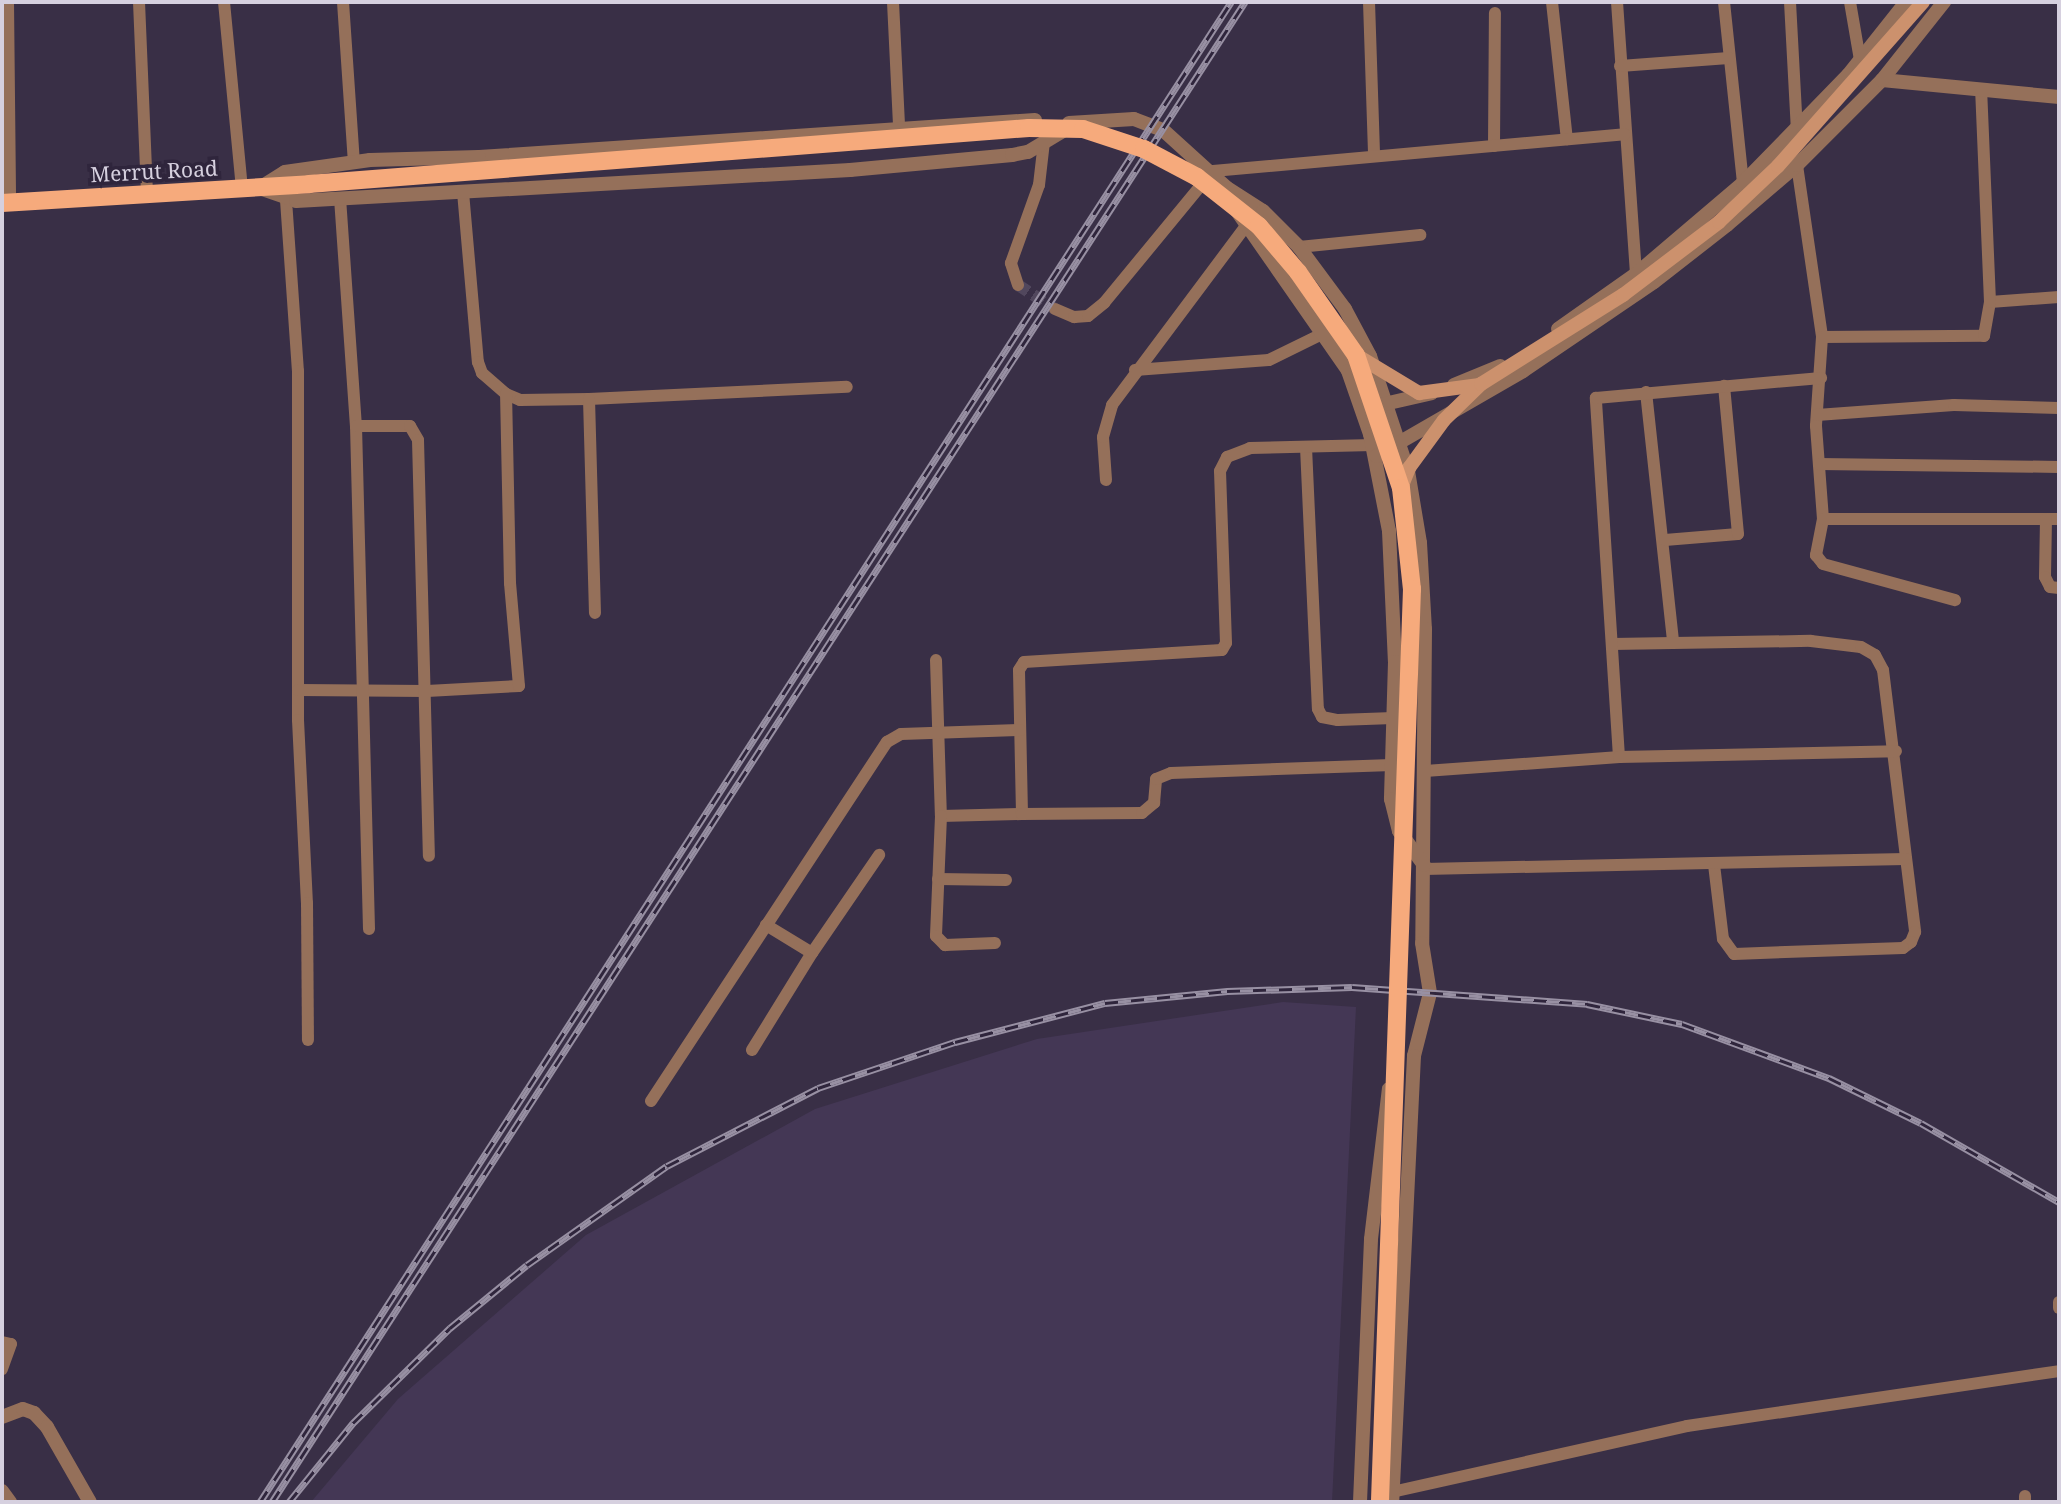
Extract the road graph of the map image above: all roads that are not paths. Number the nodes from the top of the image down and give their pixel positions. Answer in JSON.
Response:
{"nodes":[{"id":1,"x":8,"y":2,"type":"edge"},
{"id":2,"x":139,"y":2,"type":"edge"},
{"id":3,"x":224,"y":2,"type":"edge"},
{"id":4,"x":343,"y":2,"type":"edge"},
{"id":5,"x":893,"y":2,"type":"edge"},
{"id":6,"x":1369,"y":2,"type":"edge"},
{"id":7,"x":1552,"y":2,"type":"edge"},
{"id":8,"x":1617,"y":2,"type":"edge"},
{"id":9,"x":1724,"y":2,"type":"edge"},
{"id":10,"x":1790,"y":2,"type":"edge"},
{"id":11,"x":1850,"y":2,"type":"edge"},
{"id":12,"x":1906,"y":2,"type":"edge"},
{"id":13,"x":1923,"y":2,"type":"edge"},
{"id":14,"x":1944,"y":2,"type":"edge"},
{"id":15,"x":1495,"y":12,"type":"dead end"},
{"id":16,"x":1729,"y":58,"type":"junction"},
{"id":17,"x":1860,"y":60,"type":"junction"},
{"id":18,"x":1620,"y":66,"type":"junction"},
{"id":19,"x":1882,"y":80,"type":"junction"},
{"id":20,"x":1982,"y":91,"type":"junction"},
{"id":21,"x":2059,"y":97,"type":"edge"},
{"id":22,"x":1075,"y":124,"type":"junction"},
{"id":23,"x":899,"y":126,"type":"junction"},
{"id":24,"x":1797,"y":131,"type":"junction"},
{"id":25,"x":1624,"y":134,"type":"junction"},
{"id":26,"x":1567,"y":139,"type":"junction"},
{"id":27,"x":1044,"y":142,"type":"junction"},
{"id":28,"x":1494,"y":146,"type":"junction"},
{"id":29,"x":1374,"y":155,"type":"junction"},
{"id":30,"x":354,"y":162,"type":"junction"},
{"id":31,"x":1797,"y":165,"type":"junction"},
{"id":32,"x":1213,"y":171,"type":"junction"},
{"id":33,"x":1743,"y":183,"type":"junction"},
{"id":34,"x":250,"y":188,"type":"junction"},
{"id":35,"x":1227,"y":188,"type":"junction"},
{"id":36,"x":463,"y":192,"type":"junction"},
{"id":37,"x":147,"y":194,"type":"junction"},
{"id":38,"x":340,"y":198,"type":"junction"},
{"id":39,"x":286,"y":200,"type":"junction"},
{"id":40,"x":6,"y":202,"type":"edge"},
{"id":41,"x":1246,"y":226,"type":"junction"},
{"id":42,"x":1420,"y":235,"type":"dead end"},
{"id":43,"x":1299,"y":247,"type":"junction"},
{"id":44,"x":1636,"y":274,"type":"junction"},
{"id":45,"x":1018,"y":285,"type":"dead end"},
{"id":46,"x":2059,"y":297,"type":"edge"},
{"id":47,"x":1990,"y":302,"type":"junction"},
{"id":48,"x":1055,"y":309,"type":"tunnel mouth"},
{"id":49,"x":1324,"y":333,"type":"junction"},
{"id":50,"x":1822,"y":337,"type":"junction"},
{"id":51,"x":1356,"y":355,"type":"junction"},
{"id":52,"x":1135,"y":370,"type":"junction"},
{"id":53,"x":1821,"y":379,"type":"junction"},
{"id":54,"x":1481,"y":384,"type":"junction"},
{"id":55,"x":1724,"y":386,"type":"junction"},
{"id":56,"x":847,"y":387,"type":"dead end"},
{"id":57,"x":1646,"y":392,"type":"junction"},
{"id":58,"x":506,"y":394,"type":"junction"},
{"id":59,"x":589,"y":399,"type":"junction"},
{"id":60,"x":1387,"y":404,"type":"junction"},
{"id":61,"x":2059,"y":408,"type":"edge"},
{"id":62,"x":1362,"y":409,"type":"junction"},
{"id":63,"x":1817,"y":415,"type":"junction"},
{"id":64,"x":356,"y":426,"type":"junction"},
{"id":65,"x":1399,"y":442,"type":"junction"},
{"id":66,"x":1306,"y":447,"type":"junction"},
{"id":67,"x":1375,"y":451,"type":"junction"},
{"id":68,"x":1819,"y":464,"type":"junction"},
{"id":69,"x":2059,"y":467,"type":"edge"},
{"id":70,"x":1106,"y":480,"type":"dead end"},
{"id":71,"x":1401,"y":488,"type":"junction"},
{"id":72,"x":1824,"y":519,"type":"junction"},
{"id":73,"x":2052,"y":519,"type":"edge"},
{"id":74,"x":1664,"y":540,"type":"junction"},
{"id":75,"x":2059,"y":588,"type":"edge"},
{"id":76,"x":1955,"y":600,"type":"dead end"},
{"id":77,"x":594,"y":613,"type":"dead end"},
{"id":78,"x":1673,"y":642,"type":"junction"},
{"id":79,"x":1612,"y":643,"type":"junction"},
{"id":80,"x":936,"y":660,"type":"dead end"},
{"id":81,"x":298,"y":690,"type":"junction"},
{"id":82,"x":365,"y":690,"type":"junction"},
{"id":83,"x":427,"y":691,"type":"junction"},
{"id":84,"x":1393,"y":718,"type":"junction"},
{"id":85,"x":1020,"y":730,"type":"junction"},
{"id":86,"x":939,"y":733,"type":"junction"},
{"id":87,"x":1896,"y":751,"type":"junction"},
{"id":88,"x":1619,"y":757,"type":"junction"},
{"id":89,"x":1392,"y":765,"type":"junction"},
{"id":90,"x":1425,"y":771,"type":"junction"},
{"id":91,"x":1022,"y":814,"type":"junction"},
{"id":92,"x":941,"y":816,"type":"junction"},
{"id":93,"x":879,"y":855,"type":"dead end"},
{"id":94,"x":429,"y":856,"type":"dead end"},
{"id":95,"x":1906,"y":859,"type":"junction"},
{"id":96,"x":1714,"y":865,"type":"junction"},
{"id":97,"x":1424,"y":867,"type":"junction"},
{"id":98,"x":938,"y":878,"type":"junction"},
{"id":99,"x":1006,"y":880,"type":"dead end"},
{"id":100,"x":765,"y":925,"type":"junction"},
{"id":101,"x":369,"y":929,"type":"dead end"},
{"id":102,"x":995,"y":943,"type":"dead end"},
{"id":103,"x":812,"y":953,"type":"junction"},
{"id":104,"x":308,"y":1040,"type":"dead end"},
{"id":105,"x":752,"y":1050,"type":"dead end"},
{"id":106,"x":1414,"y":1056,"type":"junction"},
{"id":107,"x":651,"y":1101,"type":"dead end"},
{"id":108,"x":2059,"y":1302,"type":"edge"},
{"id":109,"x":2059,"y":1308,"type":"edge"},
{"id":110,"x":2,"y":1342,"type":"edge"},
{"id":111,"x":2,"y":1368,"type":"edge"},
{"id":112,"x":2059,"y":1371,"type":"edge"},
{"id":113,"x":2,"y":1416,"type":"edge"},
{"id":114,"x":2,"y":1491,"type":"edge"},
{"id":115,"x":1388,"y":1499,"type":"edge"},
{"id":116,"x":10,"y":1502,"type":"edge"},
{"id":117,"x":90,"y":1502,"type":"edge"},
{"id":118,"x":1360,"y":1502,"type":"edge"}],
"edges":[{"from":1,"to":40,"type":"street"},
{"from":2,"to":37,"type":"street"},
{"from":3,"to":34,"type":"street"},
{"from":4,"to":30,"type":"street"},
{"from":5,"to":23,"type":"street"},
{"from":6,"to":29,"type":"street"},
{"from":7,"to":26,"type":"street"},
{"from":8,"to":18,"type":"street"},
{"from":9,"to":16,"type":"street"},
{"from":10,"to":24,"type":"street"},
{"from":11,"to":17,"type":"street"},
{"from":12,"to":17,"type":"street"},
{"from":13,"to":54,"type":"main road","bridge":true},
{"from":14,"to":19,"type":"street"},
{"from":15,"to":28,"type":"street"},
{"from":16,"to":18,"type":"street"},
{"from":16,"to":33,"type":"street"},
{"from":17,"to":24,"type":"street"},
{"from":18,"to":25,"type":"street"},
{"from":19,"to":20,"type":"street"},
{"from":19,"to":31,"type":"street"},
{"from":20,"to":21,"type":"street"},
{"from":20,"to":47,"type":"street"},
{"from":22,"to":23,"type":"street"},
{"from":22,"to":27,"type":"street"},
{"from":22,"to":32,"type":"street"},
{"from":23,"to":30,"type":"street"},
{"from":24,"to":33,"type":"street"},
{"from":25,"to":26,"type":"street"},
{"from":25,"to":44,"type":"street"},
{"from":26,"to":28,"type":"street"},
{"from":27,"to":36,"type":"street"},
{"from":27,"to":45,"type":"street"},
{"from":28,"to":29,"type":"street"},
{"from":29,"to":32,"type":"street"},
{"from":30,"to":34,"type":"street"},
{"from":31,"to":50,"type":"street"},
{"from":31,"to":65,"type":"street"},
{"from":32,"to":35,"type":"street"},
{"from":32,"to":48,"type":"street"},
{"from":33,"to":44,"type":"street"},
{"from":34,"to":37,"type":"main road","name":"Merrut Road"},
{"from":34,"to":39,"type":"street"},
{"from":34,"to":51,"type":"main road","name":"Merrut Road","bridge":true},
{"from":35,"to":41,"type":"street"},
{"from":35,"to":43,"type":"street"},
{"from":36,"to":38,"type":"street"},
{"from":36,"to":58,"type":"street"},
{"from":37,"to":40,"type":"main road","name":"Merrut Road"},
{"from":38,"to":39,"type":"street"},
{"from":38,"to":64,"type":"street"},
{"from":39,"to":81,"type":"street"},
{"from":41,"to":49,"type":"street"},
{"from":41,"to":52,"type":"street"},
{"from":42,"to":43,"type":"street"},
{"from":43,"to":60,"type":"street"},
{"from":44,"to":60,"type":"street"},
{"from":46,"to":47,"type":"street"},
{"from":47,"to":50,"type":"street"},
{"from":49,"to":52,"type":"street"},
{"from":49,"to":62,"type":"street"},
{"from":50,"to":53,"type":"street"},
{"from":51,"to":54,"type":"main road","bridge":true},
{"from":51,"to":71,"type":"main road","name":"Merrut Road","bridge":true},
{"from":52,"to":70,"type":"street"},
{"from":53,"to":55,"type":"street"},
{"from":53,"to":63,"type":"street"},
{"from":54,"to":71,"type":"main road","bridge":true},
{"from":55,"to":57,"type":"street"},
{"from":55,"to":74,"type":"street"},
{"from":56,"to":59,"type":"street"},
{"from":57,"to":74,"type":"street"},
{"from":57,"to":79,"type":"street"},
{"from":58,"to":59,"type":"street"},
{"from":58,"to":83,"type":"street"},
{"from":59,"to":77,"type":"street"},
{"from":60,"to":62,"type":"street"},
{"from":60,"to":65,"type":"street"},
{"from":61,"to":63,"type":"street"},
{"from":62,"to":67,"type":"street"},
{"from":63,"to":68,"type":"street"},
{"from":64,"to":82,"type":"street"},
{"from":64,"to":83,"type":"street"},
{"from":65,"to":67,"type":"street"},
{"from":65,"to":90,"type":"street"},
{"from":66,"to":67,"type":"street"},
{"from":66,"to":84,"type":"street"},
{"from":66,"to":85,"type":"street"},
{"from":67,"to":84,"type":"street"},
{"from":68,"to":69,"type":"street"},
{"from":68,"to":72,"type":"street"},
{"from":71,"to":115,"type":"main road","name":"Merrut Road","bridge":true},
{"from":72,"to":73,"type":"street"},
{"from":72,"to":76,"type":"street"},
{"from":73,"to":75,"type":"street"},
{"from":74,"to":78,"type":"street"},
{"from":78,"to":79,"type":"street"},
{"from":78,"to":87,"type":"street"},
{"from":79,"to":88,"type":"street"},
{"from":80,"to":86,"type":"street"},
{"from":81,"to":82,"type":"street"},
{"from":81,"to":104,"type":"street"},
{"from":82,"to":83,"type":"street"},
{"from":82,"to":101,"type":"street"},
{"from":83,"to":94,"type":"street"},
{"from":84,"to":89,"type":"street"},
{"from":85,"to":86,"type":"street"},
{"from":85,"to":91,"type":"street"},
{"from":86,"to":92,"type":"street"},
{"from":86,"to":100,"type":"street"},
{"from":87,"to":88,"type":"street"},
{"from":87,"to":95,"type":"street"},
{"from":88,"to":90,"type":"street"},
{"from":89,"to":91,"type":"street"},
{"from":89,"to":97,"type":"street"},
{"from":90,"to":97,"type":"street"},
{"from":91,"to":92,"type":"street"},
{"from":92,"to":98,"type":"street"},
{"from":93,"to":103,"type":"street"},
{"from":95,"to":96,"type":"street"},
{"from":95,"to":96,"type":"street"},
{"from":96,"to":97,"type":"street"},
{"from":97,"to":106,"type":"street"},
{"from":98,"to":99,"type":"street"},
{"from":98,"to":102,"type":"street"},
{"from":100,"to":103,"type":"street"},
{"from":100,"to":107,"type":"street"},
{"from":103,"to":105,"type":"street"},
{"from":106,"to":115,"type":"street"},
{"from":106,"to":118,"type":"street"},
{"from":108,"to":109,"type":"street"},
{"from":110,"to":111,"type":"street"},
{"from":112,"to":115,"type":"street"},
{"from":113,"to":117,"type":"street"},
{"from":114,"to":116,"type":"street"}]}
